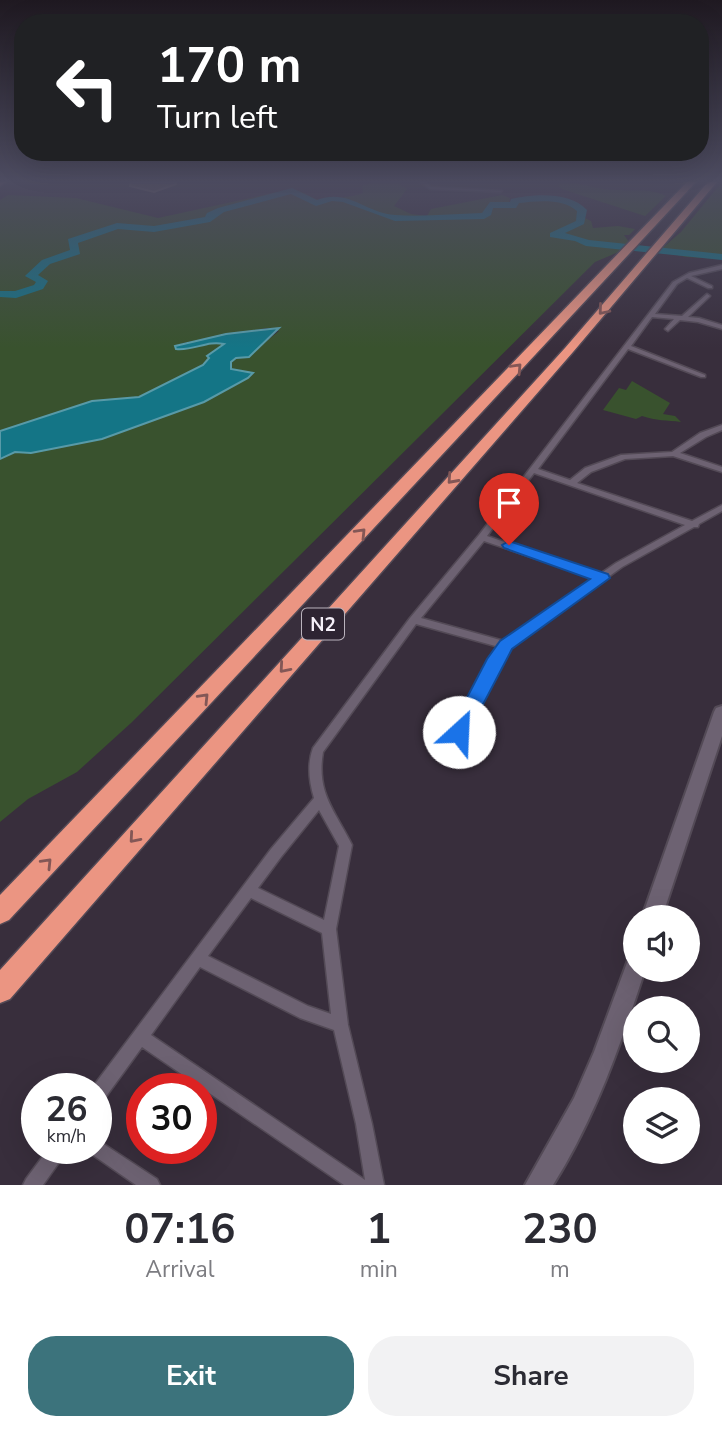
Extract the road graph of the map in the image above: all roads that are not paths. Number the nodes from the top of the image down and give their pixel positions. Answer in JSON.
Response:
{"nodes":[{"id":1,"x":640,"y":237,"type":"edge"},
{"id":2,"x":665,"y":237,"type":"edge"},
{"id":3,"x":722,"y":268,"type":"edge"},
{"id":4,"x":687,"y":276,"type":"junction"},
{"id":5,"x":710,"y":287,"type":"dead end"},
{"id":6,"x":707,"y":296,"type":"dead end"},
{"id":7,"x":651,"y":315,"type":"junction"},
{"id":8,"x":681,"y":318,"type":"junction"},
{"id":9,"x":722,"y":320,"type":"edge"},
{"id":10,"x":706,"y":322,"type":"junction"},
{"id":11,"x":722,"y":327,"type":"edge"},
{"id":12,"x":668,"y":329,"type":"dead end"},
{"id":13,"x":626,"y":346,"type":"junction"},
{"id":14,"x":703,"y":376,"type":"dead end"},
{"id":15,"x":722,"y":427,"type":"edge"},
{"id":16,"x":674,"y":454,"type":"junction"},
{"id":17,"x":532,"y":470,"type":"junction"},
{"id":18,"x":722,"y":470,"type":"edge"},
{"id":19,"x":573,"y":482,"type":"junction"},
{"id":20,"x":722,"y":508,"type":"edge"},
{"id":21,"x":695,"y":525,"type":"junction"},
{"id":22,"x":482,"y":537,"type":"junction"},
{"id":23,"x":602,"y":578,"type":"junction"},
{"id":24,"x":414,"y":620,"type":"junction"},
{"id":25,"x":506,"y":645,"type":"junction"},
{"id":26,"x":722,"y":712,"type":"edge"},
{"id":27,"x":459,"y":732,"type":"dead end"},
{"id":28,"x":319,"y":801,"type":"junction"},
{"id":29,"x":250,"y":891,"type":"junction"},
{"id":30,"x":656,"y":905,"type":"edge"},
{"id":31,"x":0,"y":912,"type":"edge"},
{"id":32,"x":329,"y":929,"type":"junction"},
{"id":33,"x":199,"y":960,"type":"junction"},
{"id":34,"x":630,"y":982,"type":"edge"},
{"id":35,"x":0,"y":990,"type":"edge"},
{"id":36,"x":340,"y":1026,"type":"junction"},
{"id":37,"x":140,"y":1037,"type":"junction"},
{"id":38,"x":112,"y":1075,"type":"edge"},
{"id":39,"x":112,"y":1158,"type":"edge"},
{"id":40,"x":47,"y":1164,"type":"edge"},
{"id":41,"x":32,"y":1185,"type":"edge"},
{"id":42,"x":151,"y":1185,"type":"edge"},
{"id":43,"x":359,"y":1185,"type":"edge"},
{"id":44,"x":375,"y":1185,"type":"edge"},
{"id":45,"x":538,"y":1185,"type":"edge"}],
"edges":[{"from":31,"to":1,"type":"highway","number":"N2","one_way":true},
{"from":2,"to":35,"type":"highway","number":"N2","one_way":true},
{"from":3,"to":4,"type":"street"},
{"from":4,"to":5,"type":"street"},
{"from":4,"to":7,"type":"street"},
{"from":6,"to":8,"type":"street"},
{"from":7,"to":8,"type":"street"},
{"from":7,"to":13,"type":"street"},
{"from":8,"to":10,"type":"street"},
{"from":8,"to":12,"type":"street"},
{"from":9,"to":10,"type":"street"},
{"from":10,"to":11,"type":"street"},
{"from":13,"to":14,"type":"street"},
{"from":13,"to":17,"type":"street"},
{"from":15,"to":16,"type":"street"},
{"from":16,"to":18,"type":"street"},
{"from":16,"to":19,"type":"street"},
{"from":17,"to":19,"type":"street"},
{"from":17,"to":22,"type":"street"},
{"from":19,"to":21,"type":"street"},
{"from":20,"to":21,"type":"street"},
{"from":21,"to":23,"type":"street"},
{"from":22,"to":23,"type":"street"},
{"from":22,"to":24,"type":"street"},
{"from":23,"to":25,"type":"street"},
{"from":24,"to":25,"type":"street"},
{"from":24,"to":28,"type":"street"},
{"from":25,"to":27,"type":"street"},
{"from":26,"to":30,"type":"main road"},
{"from":28,"to":29,"type":"street"},
{"from":28,"to":32,"type":"street"},
{"from":29,"to":32,"type":"street"},
{"from":29,"to":33,"type":"street"},
{"from":32,"to":36,"type":"street"},
{"from":33,"to":36,"type":"street"},
{"from":33,"to":37,"type":"street"},
{"from":34,"to":45,"type":"main road"},
{"from":36,"to":44,"type":"street"},
{"from":37,"to":38,"type":"street"},
{"from":37,"to":43,"type":"street"},
{"from":39,"to":42,"type":"street"},
{"from":40,"to":41,"type":"street"}]}
